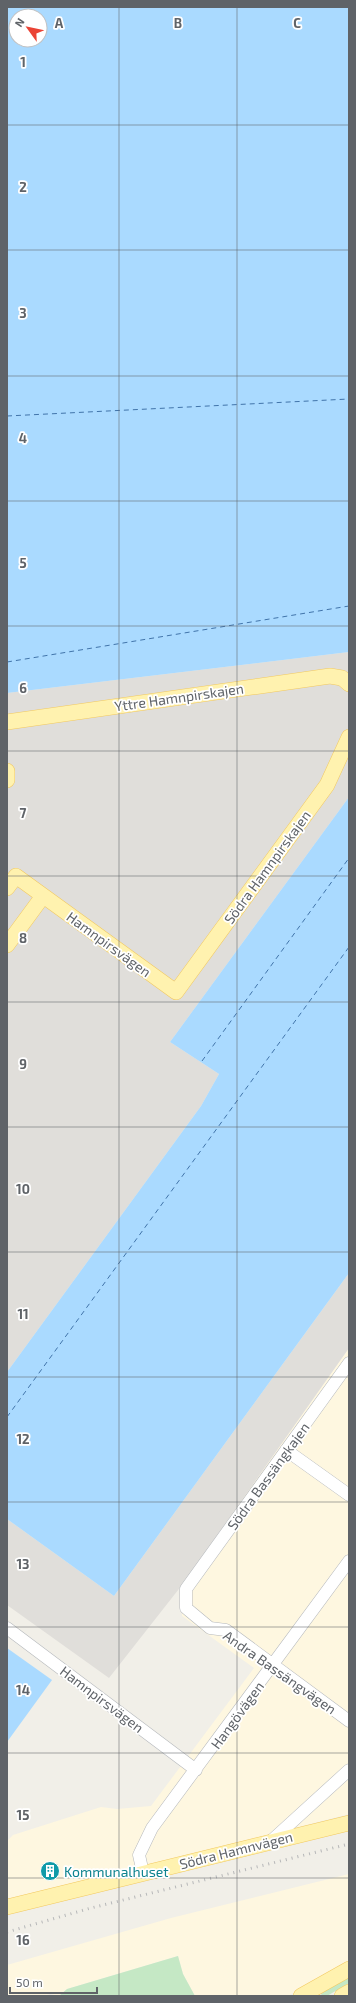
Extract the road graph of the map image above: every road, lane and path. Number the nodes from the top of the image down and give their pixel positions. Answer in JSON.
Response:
{"nodes":[{"id":1,"x":349,"y":684,"type":"edge"},
{"id":2,"x":7,"y":722,"type":"edge"},
{"id":3,"x":349,"y":737,"type":"edge"},
{"id":4,"x":7,"y":771,"type":"edge"},
{"id":5,"x":7,"y":780,"type":"edge"},
{"id":6,"x":7,"y":888,"type":"edge"},
{"id":7,"x":43,"y":896,"type":"junction"},
{"id":8,"x":7,"y":945,"type":"edge"},
{"id":9,"x":176,"y":992,"type":"joint"},
{"id":10,"x":349,"y":1363,"type":"edge"},
{"id":11,"x":286,"y":1450,"type":"junction"},
{"id":12,"x":349,"y":1495,"type":"edge"},
{"id":13,"x":349,"y":1561,"type":"edge"},
{"id":14,"x":186,"y":1589,"type":"joint"},
{"id":15,"x":7,"y":1628,"type":"edge"},
{"id":16,"x":274,"y":1665,"type":"junction"},
{"id":17,"x":349,"y":1721,"type":"edge"},
{"id":18,"x":196,"y":1770,"type":"junction"},
{"id":19,"x":349,"y":1770,"type":"edge"},
{"id":20,"x":349,"y":1823,"type":"edge"},
{"id":21,"x":270,"y":1842,"type":"junction"},
{"id":22,"x":143,"y":1873,"type":"junction"},
{"id":23,"x":7,"y":1907,"type":"edge"},
{"id":24,"x":349,"y":1969,"type":"edge"},
{"id":25,"x":349,"y":1992,"type":"edge"},
{"id":26,"x":305,"y":1995,"type":"edge"},
{"id":27,"x":342,"y":1996,"type":"edge"}],
"edges":[{"from":1,"to":2,"type":"main road","name":"Yttre Hamnpirskajen"},
{"from":3,"to":9,"type":"main road","name":"Södra Hamnpirskajen"},
{"from":4,"to":5,"type":"main road"},
{"from":6,"to":7,"type":"main road","name":"Hamnpirsvägen"},
{"from":7,"to":8,"type":"main road"},
{"from":7,"to":9,"type":"main road","name":"Hamnpirsvägen"},
{"from":10,"to":11,"type":"street","name":"Södra Bassängkajen"},
{"from":11,"to":12,"type":"street"},
{"from":11,"to":14,"type":"street","name":"Södra Bassängkajen"},
{"from":13,"to":16,"type":"street","name":"Hangövägen"},
{"from":14,"to":16,"type":"street","name":"Andra Bassängvägen"},
{"from":15,"to":18,"type":"street","name":"Hamnpirsvägen"},
{"from":16,"to":17,"type":"street","name":"Andra Bassängvägen"},
{"from":16,"to":18,"type":"street","name":"Hangövägen"},
{"from":18,"to":22,"type":"street","name":"Hangövägen"},
{"from":19,"to":21,"type":"street"},
{"from":20,"to":21,"type":"main road","name":"Södra Hamnvägen"},
{"from":21,"to":22,"type":"main road","name":"Södra Hamnvägen"},
{"from":22,"to":23,"type":"main road","name":"Södra Hamnvägen"},
{"from":24,"to":26,"type":"main road"},
{"from":25,"to":27,"type":"main road"}]}
